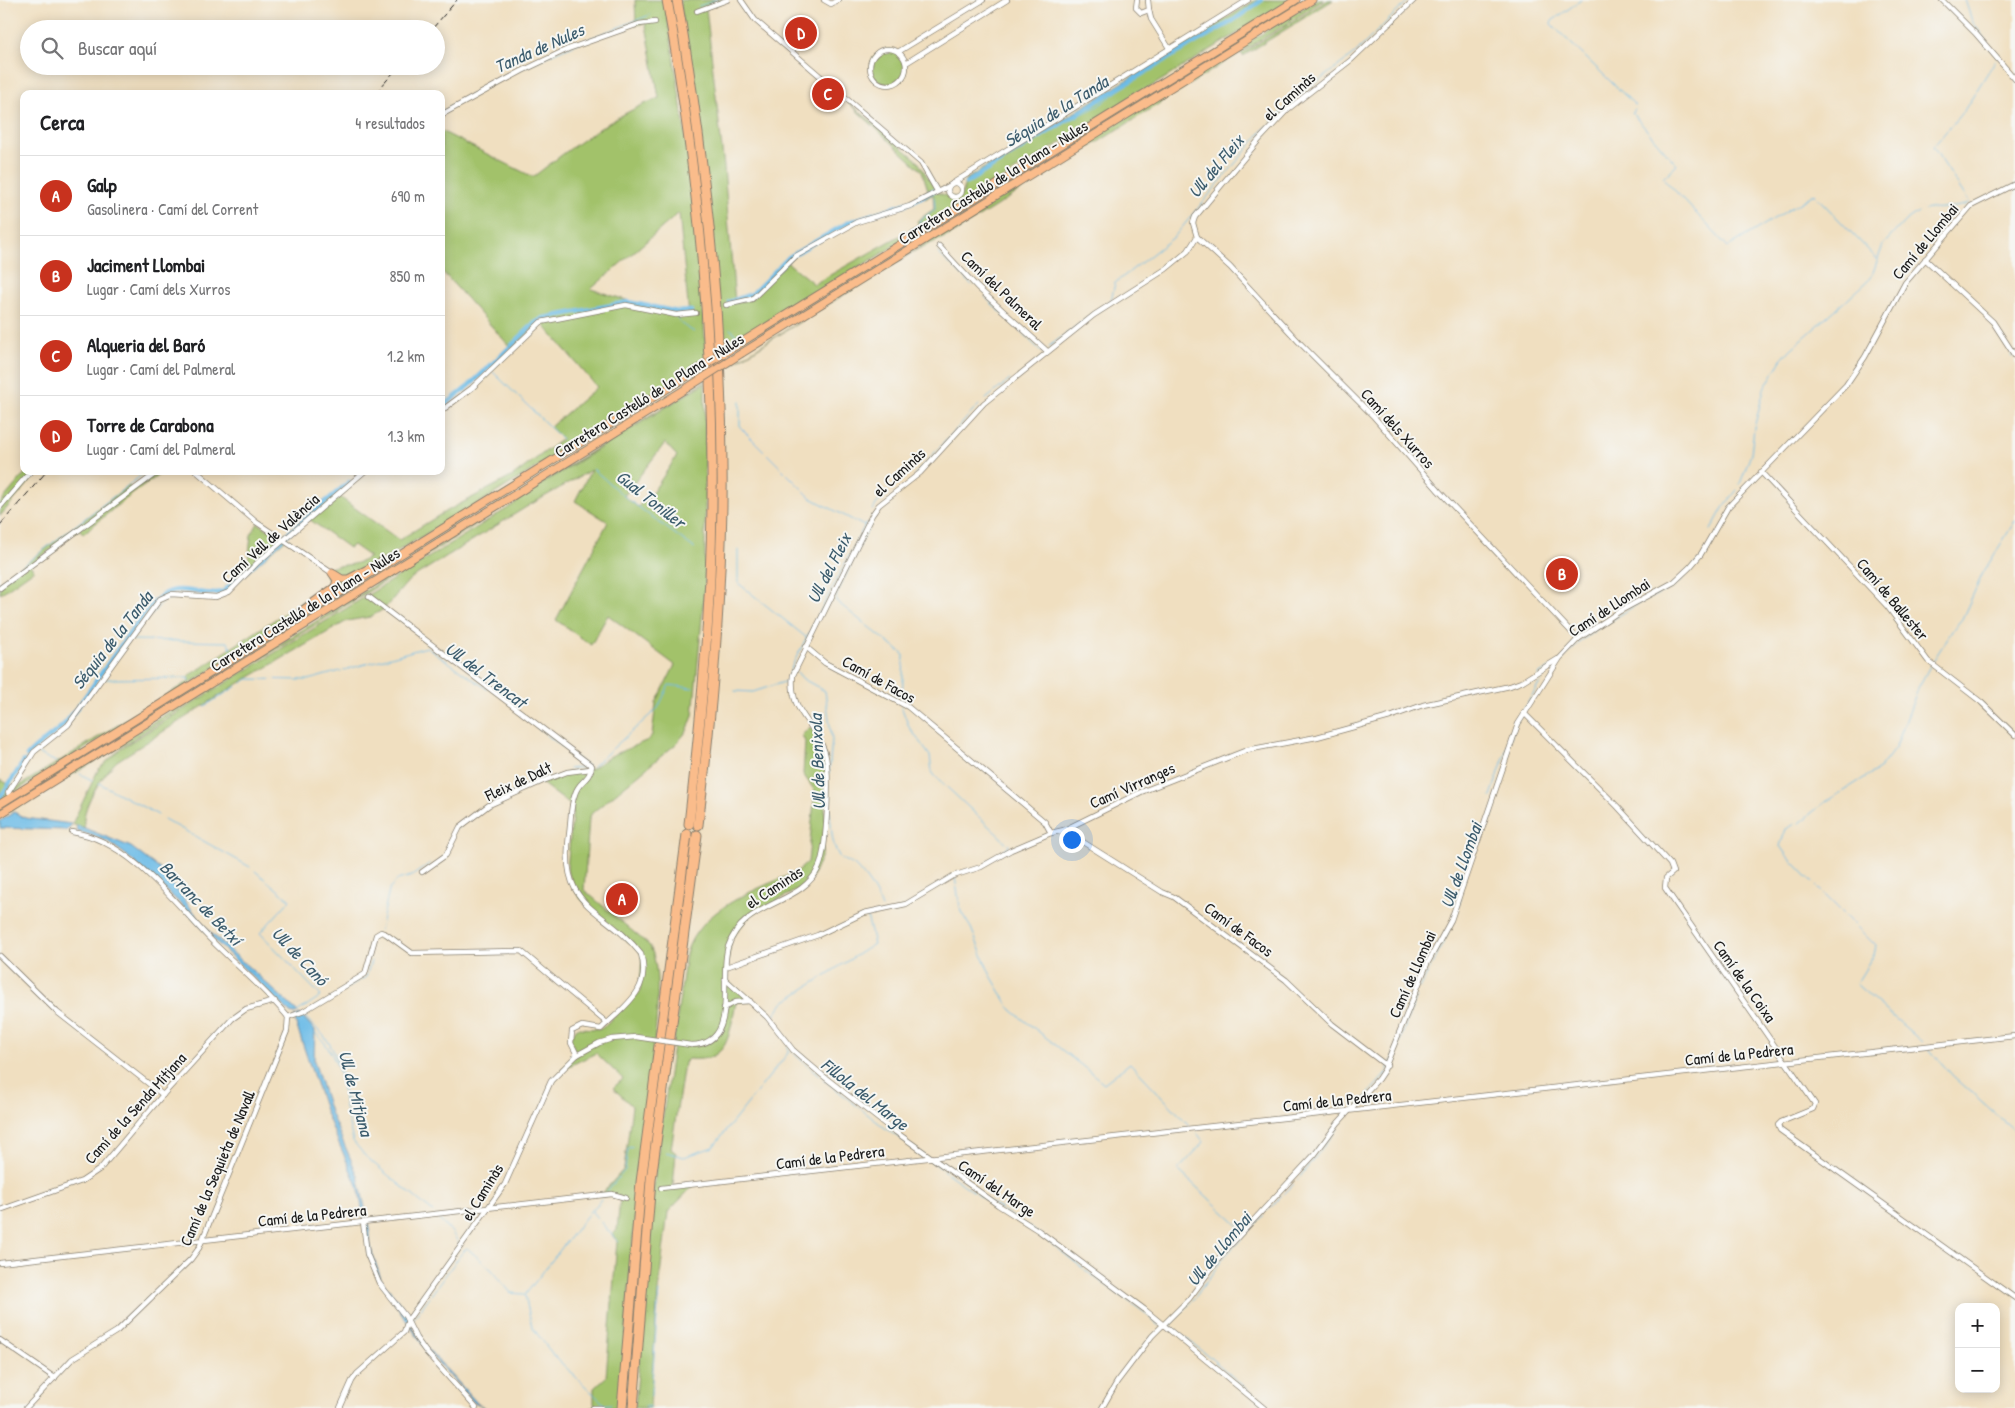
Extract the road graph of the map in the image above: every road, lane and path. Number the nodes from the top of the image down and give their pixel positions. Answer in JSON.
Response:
{"nodes":[{"id":1,"x":667,"y":0,"type":"edge"},
{"id":2,"x":678,"y":0,"type":"edge"},
{"id":3,"x":727,"y":0,"type":"edge"},
{"id":4,"x":741,"y":0,"type":"edge"},
{"id":5,"x":824,"y":0,"type":"edge"},
{"id":6,"x":983,"y":0,"type":"edge"},
{"id":7,"x":1007,"y":0,"type":"edge"},
{"id":8,"x":1136,"y":0,"type":"edge"},
{"id":9,"x":1248,"y":0,"type":"edge"},
{"id":10,"x":1296,"y":0,"type":"edge"},
{"id":11,"x":1312,"y":0,"type":"edge"},
{"id":12,"x":1414,"y":0,"type":"edge"},
{"id":13,"x":1942,"y":0,"type":"edge"},
{"id":14,"x":839,"y":1,"type":"edge"},
{"id":15,"x":1150,"y":1,"type":"edge"},
{"id":16,"x":1149,"y":10,"type":"junction"},
{"id":17,"x":697,"y":11,"type":"dead end"},
{"id":18,"x":1144,"y":13,"type":"junction"},
{"id":19,"x":1151,"y":19,"type":"junction"},
{"id":20,"x":655,"y":22,"type":"dead end"},
{"id":21,"x":1170,"y":48,"type":"junction"},
{"id":22,"x":898,"y":52,"type":"junction"},
{"id":23,"x":906,"y":63,"type":"junction"},
{"id":24,"x":2015,"y":79,"type":"edge"},
{"id":25,"x":445,"y":113,"type":"edge"},
{"id":26,"x":967,"y":173,"type":"junction"},
{"id":27,"x":2015,"y":184,"type":"edge"},
{"id":28,"x":951,"y":185,"type":"junction"},
{"id":29,"x":960,"y":185,"type":"junction"},
{"id":30,"x":937,"y":191,"type":"junction"},
{"id":31,"x":950,"y":194,"type":"junction"},
{"id":32,"x":1197,"y":237,"type":"junction"},
{"id":33,"x":939,"y":246,"type":"dead end"},
{"id":34,"x":1925,"y":259,"type":"junction"},
{"id":35,"x":726,"y":305,"type":"dead end"},
{"id":36,"x":696,"y":313,"type":"dead end"},
{"id":37,"x":1047,"y":351,"type":"junction"},
{"id":38,"x":2015,"y":356,"type":"edge"},
{"id":39,"x":445,"y":408,"type":"edge"},
{"id":40,"x":1760,"y":472,"type":"junction"},
{"id":41,"x":29,"y":475,"type":"edge"},
{"id":42,"x":155,"y":475,"type":"edge"},
{"id":43,"x":201,"y":475,"type":"edge"},
{"id":44,"x":360,"y":475,"type":"edge"},
{"id":45,"x":0,"y":508,"type":"edge"},
{"id":46,"x":469,"y":512,"type":"junction"},
{"id":47,"x":285,"y":540,"type":"junction"},
{"id":48,"x":332,"y":573,"type":"junction"},
{"id":49,"x":0,"y":588,"type":"edge"},
{"id":50,"x":369,"y":597,"type":"dead end"},
{"id":51,"x":1578,"y":639,"type":"junction"},
{"id":52,"x":806,"y":646,"type":"junction"},
{"id":53,"x":1560,"y":658,"type":"junction"},
{"id":54,"x":194,"y":684,"type":"junction"},
{"id":55,"x":1524,"y":713,"type":"junction"},
{"id":56,"x":2015,"y":735,"type":"edge"},
{"id":57,"x":591,"y":769,"type":"junction"},
{"id":58,"x":8,"y":793,"type":"dead end"},
{"id":59,"x":0,"y":804,"type":"edge"},
{"id":60,"x":3,"y":812,"type":"edge"},
{"id":61,"x":689,"y":824,"type":"dead end"},
{"id":62,"x":698,"y":825,"type":"dead end"},
{"id":63,"x":1064,"y":830,"type":"junction"},
{"id":64,"x":72,"y":832,"type":"dead end"},
{"id":65,"x":1051,"y":832,"type":"junction"},
{"id":66,"x":687,"y":834,"type":"dead end"},
{"id":67,"x":697,"y":835,"type":"dead end"},
{"id":68,"x":422,"y":872,"type":"dead end"},
{"id":69,"x":0,"y":956,"type":"edge"},
{"id":70,"x":726,"y":967,"type":"junction"},
{"id":71,"x":725,"y":979,"type":"junction"},
{"id":72,"x":275,"y":1001,"type":"junction"},
{"id":73,"x":750,"y":1001,"type":"junction"},
{"id":74,"x":724,"y":1008,"type":"junction"},
{"id":75,"x":288,"y":1017,"type":"junction"},
{"id":76,"x":607,"y":1023,"type":"junction"},
{"id":77,"x":2015,"y":1036,"type":"edge"},
{"id":78,"x":577,"y":1054,"type":"junction"},
{"id":79,"x":1786,"y":1062,"type":"junction"},
{"id":80,"x":1386,"y":1066,"type":"junction"},
{"id":81,"x":163,"y":1095,"type":"junction"},
{"id":82,"x":1348,"y":1111,"type":"junction"},
{"id":83,"x":932,"y":1158,"type":"junction"},
{"id":84,"x":662,"y":1188,"type":"dead end"},
{"id":85,"x":626,"y":1198,"type":"dead end"},
{"id":86,"x":489,"y":1208,"type":"junction"},
{"id":87,"x":0,"y":1210,"type":"edge"},
{"id":88,"x":363,"y":1222,"type":"junction"},
{"id":89,"x":202,"y":1240,"type":"junction"},
{"id":90,"x":0,"y":1263,"type":"edge"},
{"id":91,"x":2015,"y":1298,"type":"edge"},
{"id":92,"x":408,"y":1320,"type":"junction"},
{"id":93,"x":1164,"y":1326,"type":"junction"},
{"id":94,"x":0,"y":1340,"type":"edge"},
{"id":95,"x":55,"y":1378,"type":"junction"},
{"id":96,"x":26,"y":1408,"type":"edge"},
{"id":97,"x":340,"y":1408,"type":"edge"},
{"id":98,"x":476,"y":1408,"type":"edge"},
{"id":99,"x":593,"y":1408,"type":"edge"},
{"id":100,"x":601,"y":1408,"type":"edge"},
{"id":101,"x":622,"y":1408,"type":"edge"},
{"id":102,"x":632,"y":1408,"type":"edge"},
{"id":103,"x":1102,"y":1408,"type":"edge"},
{"id":104,"x":1264,"y":1408,"type":"edge"}],
"edges":[{"from":1,"to":61,"type":"highway"},
{"from":2,"to":62,"type":"highway"},
{"from":3,"to":17,"type":"street"},
{"from":4,"to":30,"type":"street"},
{"from":5,"to":14,"type":"street"},
{"from":6,"to":22,"type":"street"},
{"from":7,"to":23,"type":"street"},
{"from":8,"to":18,"type":"street"},
{"from":9,"to":21,"type":"street"},
{"from":10,"to":46,"type":"main road","name":"Carretera Castelló de la Plana - Nules","bridge":true},
{"from":11,"to":60,"type":"main road","name":"Carretera Castelló de la Plana - Nules","bridge":true},
{"from":12,"to":32,"type":"street","name":"el Caminàs"},
{"from":13,"to":24,"type":"street"},
{"from":15,"to":16,"type":"street"},
{"from":16,"to":18,"type":"street"},
{"from":16,"to":19,"type":"street"},
{"from":18,"to":19,"type":"street"},
{"from":19,"to":21,"type":"street"},
{"from":20,"to":25,"type":"street"},
{"from":21,"to":26,"type":"street"},
{"from":22,"to":23,"type":"street"},
{"from":22,"to":23,"type":"street"},
{"from":26,"to":28,"type":"street"},
{"from":26,"to":29,"type":"street"},
{"from":27,"to":34,"type":"street","name":"Camí de Llombai"},
{"from":28,"to":29,"type":"street"},
{"from":28,"to":30,"type":"street"},
{"from":28,"to":31,"type":"street"},
{"from":29,"to":31,"type":"street"},
{"from":30,"to":31,"type":"street"},
{"from":30,"to":35,"type":"street"},
{"from":32,"to":37,"type":"street","name":"el Caminàs"},
{"from":32,"to":51,"type":"street","name":"Camí dels Xurros"},
{"from":33,"to":37,"type":"street","name":"Camí del Palmeral"},
{"from":34,"to":38,"type":"street"},
{"from":34,"to":40,"type":"street","name":"Camí de Llombai"},
{"from":36,"to":39,"type":"street"},
{"from":37,"to":52,"type":"street","name":"el Caminàs"},
{"from":40,"to":51,"type":"street","name":"Camí de Llombai"},
{"from":40,"to":56,"type":"street","name":"Camí de Ballester"},
{"from":41,"to":45,"type":"street"},
{"from":42,"to":49,"type":"street"},
{"from":43,"to":47,"type":"street"},
{"from":44,"to":47,"type":"street","name":"Camí Vell de València"},
{"from":46,"to":48,"type":"main road"},
{"from":46,"to":54,"type":"main road","name":"Carretera Castelló de la Plana - Nules"},
{"from":47,"to":48,"type":"street"},
{"from":47,"to":58,"type":"street","name":"Camí Vell de València"},
{"from":48,"to":54,"type":"main road"},
{"from":50,"to":57,"type":"street"},
{"from":51,"to":53,"type":"street","name":"Camí de Llombai"},
{"from":52,"to":65,"type":"street","name":"Camí de Facos"},
{"from":52,"to":70,"type":"street","name":"el Caminàs"},
{"from":53,"to":55,"type":"street","name":"Camí de Llombai"},
{"from":53,"to":63,"type":"street","name":"Camí Virranges"},
{"from":54,"to":59,"type":"main road","name":"Carretera Castelló de la Plana - Nules"},
{"from":55,"to":79,"type":"street","name":"Camí de la Coixa"},
{"from":55,"to":80,"type":"street","name":"Camí de Llombai"},
{"from":57,"to":68,"type":"street","name":"Fleix de Dalt"},
{"from":57,"to":76,"type":"street"},
{"from":63,"to":65,"type":"street","name":"Camí Virranges"},
{"from":63,"to":80,"type":"street","name":"Camí de Facos"},
{"from":64,"to":72,"type":"street"},
{"from":65,"to":70,"type":"street","name":"Camí Virranges"},
{"from":66,"to":101,"type":"highway"},
{"from":67,"to":102,"type":"highway"},
{"from":69,"to":81,"type":"street"},
{"from":70,"to":71,"type":"street","name":"el Caminàs"},
{"from":71,"to":73,"type":"street","name":"Camí del Marge"},
{"from":71,"to":74,"type":"street","name":"el Caminàs"},
{"from":72,"to":75,"type":"street"},
{"from":72,"to":81,"type":"street","name":"Camí de la Senda Mitjana"},
{"from":73,"to":74,"type":"street"},
{"from":73,"to":83,"type":"street","name":"Camí del Marge"},
{"from":74,"to":78,"type":"street","name":"el Caminàs","bridge":true},
{"from":75,"to":76,"type":"street"},
{"from":75,"to":89,"type":"street","name":"Camí de la Sequieta de Navall"},
{"from":76,"to":78,"type":"street"},
{"from":77,"to":79,"type":"street","name":"Camí de la Pedrera"},
{"from":78,"to":86,"type":"street","name":"el Caminàs"},
{"from":79,"to":82,"type":"street","name":"Camí de la Pedrera"},
{"from":79,"to":91,"type":"street","name":"Camí de la Coixa"},
{"from":80,"to":82,"type":"street","name":"Camí de Llombai"},
{"from":81,"to":87,"type":"street","name":"Camí de la Senda Mitjana"},
{"from":82,"to":83,"type":"street","name":"Camí de la Pedrera"},
{"from":82,"to":93,"type":"street","name":"Camí de Llombai"},
{"from":83,"to":84,"type":"street","name":"Camí de la Pedrera"},
{"from":83,"to":93,"type":"street","name":"Camí del Marge"},
{"from":85,"to":86,"type":"street","name":"Camí de la Pedrera"},
{"from":86,"to":88,"type":"street","name":"Camí de la Pedrera"},
{"from":86,"to":92,"type":"street","name":"el Caminàs"},
{"from":88,"to":89,"type":"street","name":"Camí de la Pedrera"},
{"from":88,"to":92,"type":"street"},
{"from":89,"to":90,"type":"street","name":"Camí de la Pedrera"},
{"from":89,"to":95,"type":"street","name":"Camí de la Sequieta de Navall"},
{"from":92,"to":97,"type":"street","name":"el Caminàs"},
{"from":92,"to":98,"type":"street"},
{"from":93,"to":103,"type":"street","name":"Camí de Llombai"},
{"from":93,"to":104,"type":"street","name":"Camí del Marge"},
{"from":94,"to":95,"type":"street"},
{"from":95,"to":96,"type":"street","name":"Camí de la Sequieta de Navall"},
{"from":99,"to":100,"type":"street"}]}
